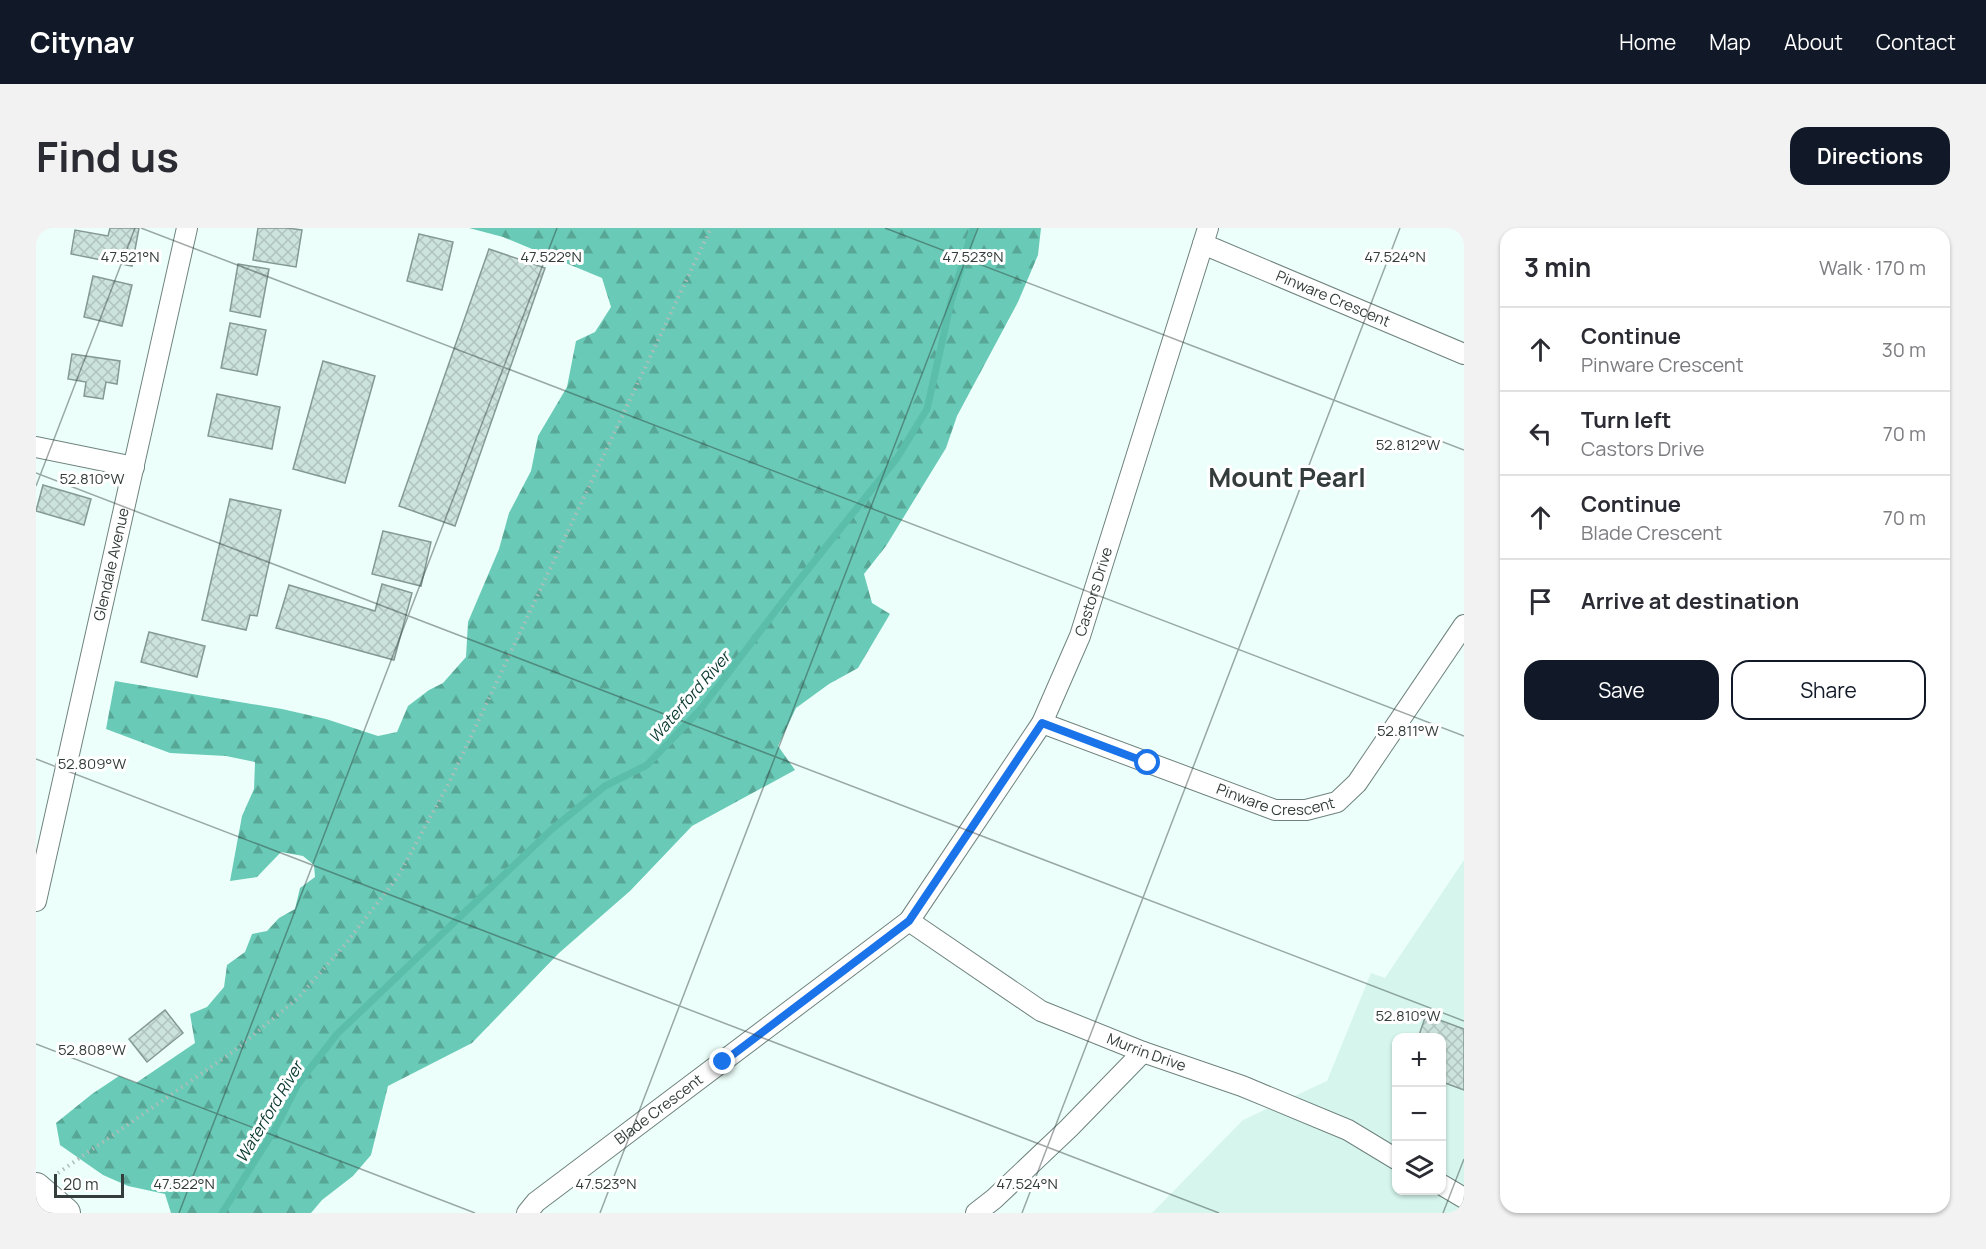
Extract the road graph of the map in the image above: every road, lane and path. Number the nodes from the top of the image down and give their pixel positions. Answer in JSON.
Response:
{"nodes":[{"id":1,"x":187,"y":228,"type":"edge"},
{"id":2,"x":711,"y":228,"type":"edge"},
{"id":3,"x":1205,"y":236,"type":"edge"},
{"id":4,"x":1464,"y":354,"type":"edge"},
{"id":5,"x":36,"y":447,"type":"edge"},
{"id":6,"x":134,"y":467,"type":"junction"},
{"id":7,"x":1464,"y":625,"type":"edge"},
{"id":8,"x":1042,"y":723,"type":"junction"},
{"id":9,"x":36,"y":901,"type":"edge"},
{"id":10,"x":909,"y":921,"type":"junction"},
{"id":11,"x":1143,"y":1052,"type":"junction"},
{"id":12,"x":1392,"y":1157,"type":"edge"},
{"id":13,"x":46,"y":1181,"type":"edge"},
{"id":14,"x":1446,"y":1187,"type":"edge"},
{"id":15,"x":1464,"y":1198,"type":"edge"},
{"id":16,"x":66,"y":1213,"type":"edge"},
{"id":17,"x":527,"y":1213,"type":"edge"},
{"id":18,"x":976,"y":1213,"type":"edge"}],
"edges":[{"from":1,"to":6,"type":"street","name":"Glendale Avenue"},
{"from":2,"to":13,"type":"path"},
{"from":3,"to":4,"type":"street","name":"Pinware Crescent"},
{"from":3,"to":8,"type":"street","name":"Castors Drive"},
{"from":5,"to":6,"type":"street"},
{"from":6,"to":9,"type":"street","name":"Glendale Avenue"},
{"from":7,"to":8,"type":"street","name":"Pinware Crescent"},
{"from":8,"to":10,"type":"street","name":"Castors Drive"},
{"from":10,"to":11,"type":"street","name":"Murrin Drive"},
{"from":10,"to":17,"type":"street","name":"Blade Crescent"},
{"from":11,"to":12,"type":"street","name":"Murrin Drive"},
{"from":11,"to":18,"type":"street"},
{"from":13,"to":16,"type":"main road"},
{"from":14,"to":15,"type":"street"}]}
